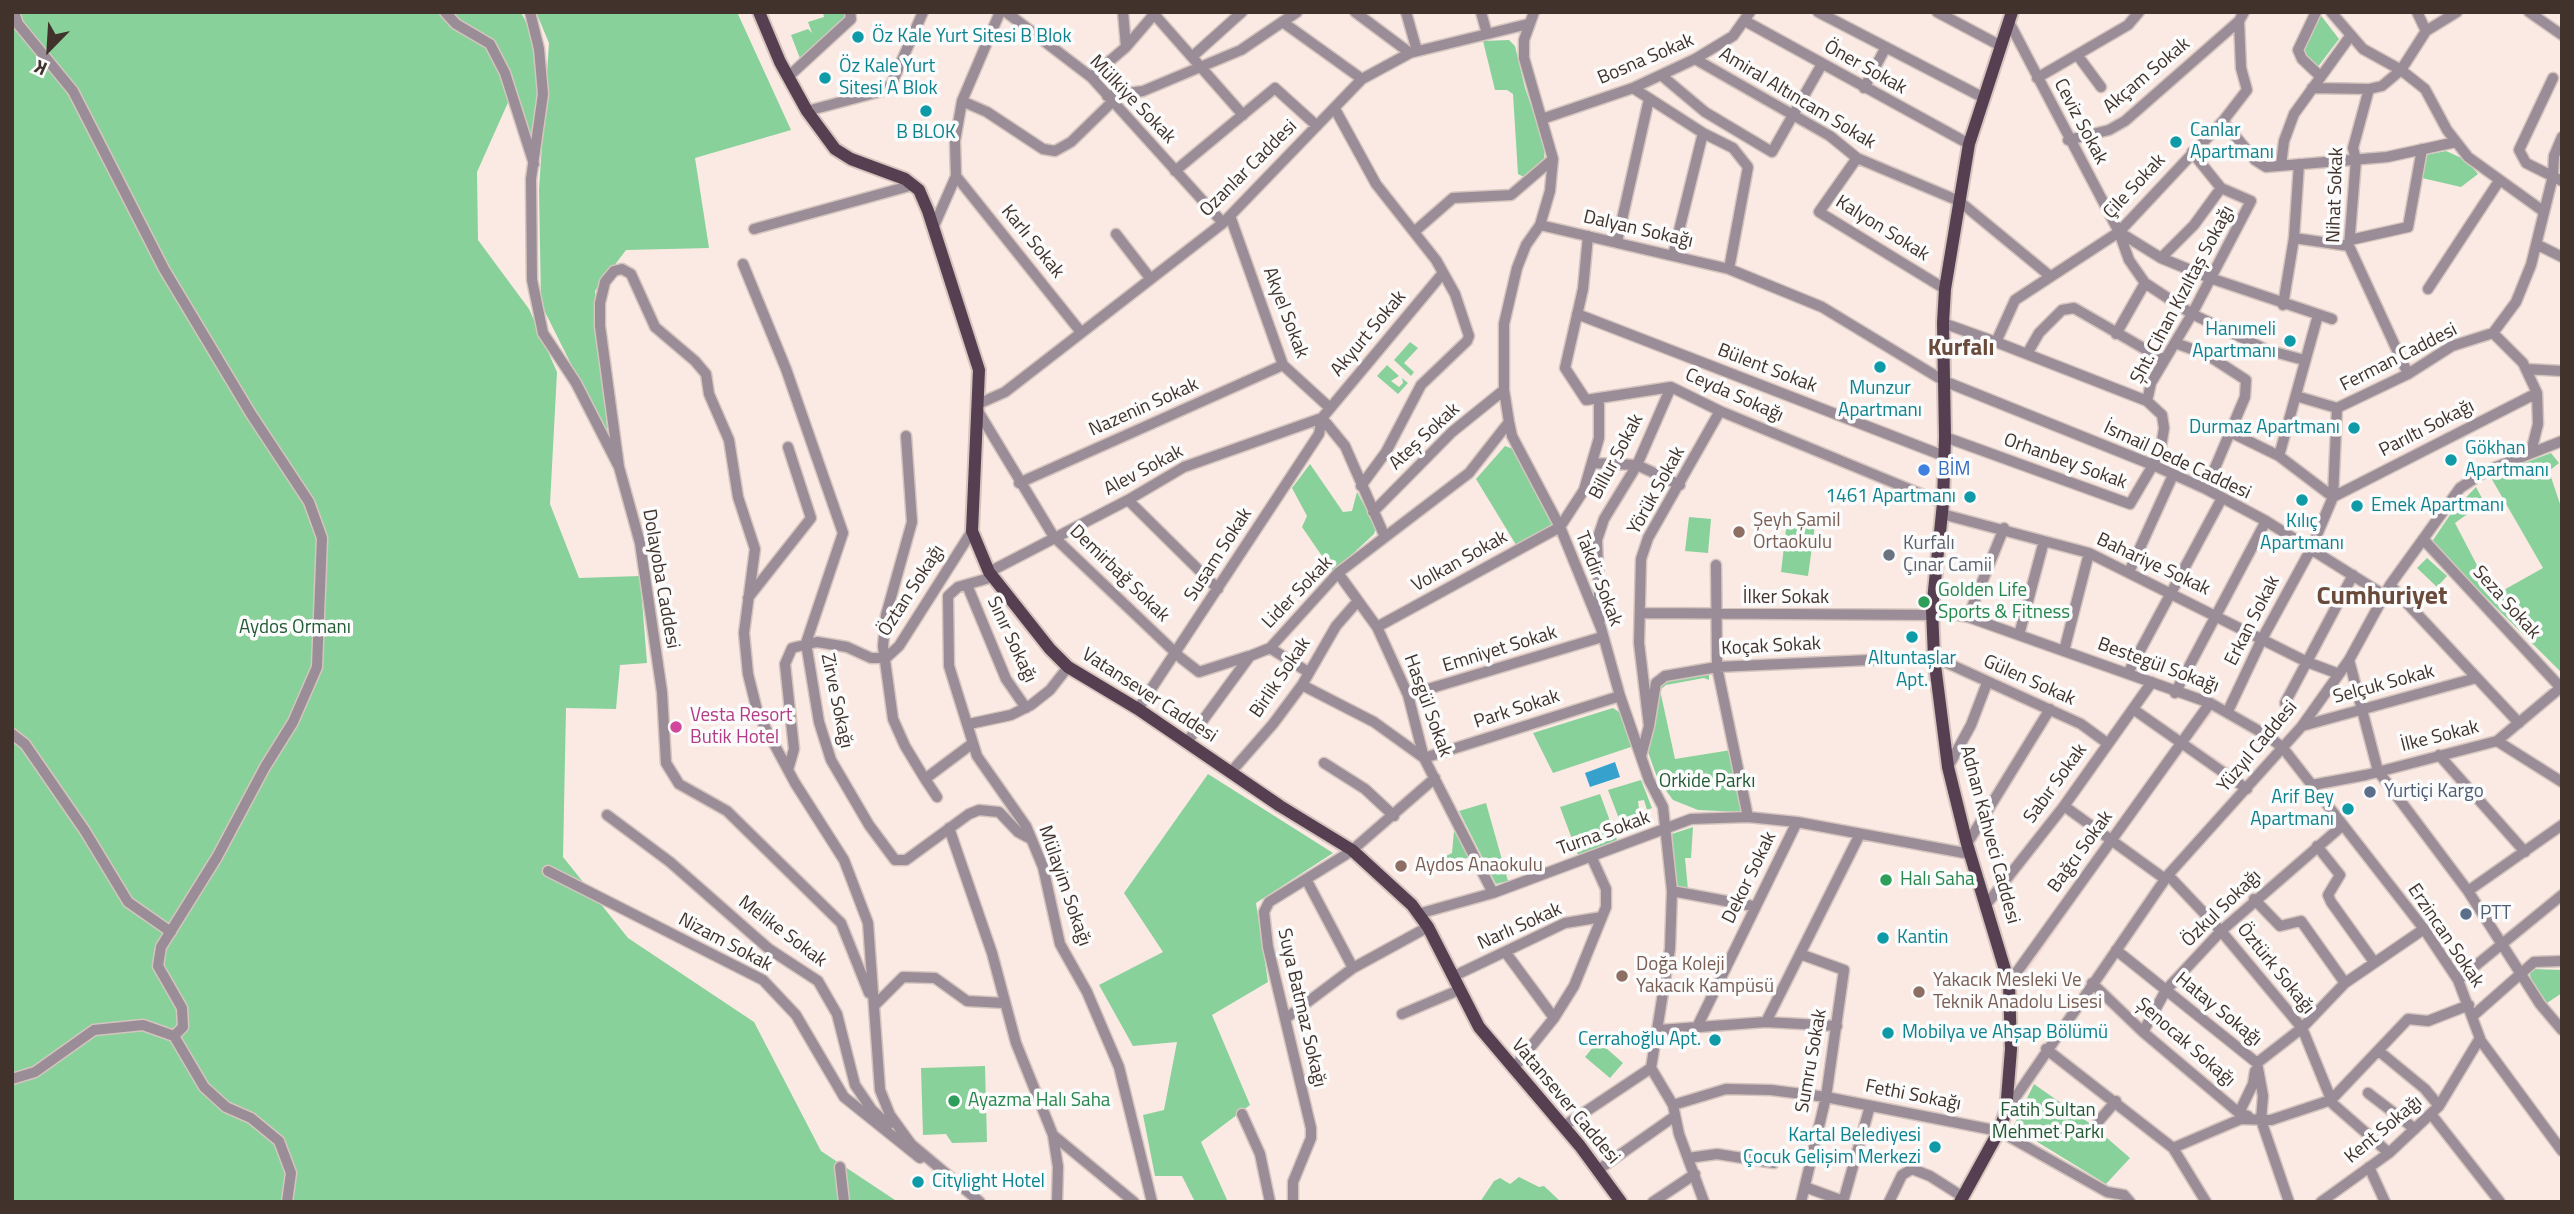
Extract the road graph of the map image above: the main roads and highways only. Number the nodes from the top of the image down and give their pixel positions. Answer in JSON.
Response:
{"nodes":[{"id":1,"x":759,"y":12,"type":"edge"},
{"id":2,"x":766,"y":12,"type":"edge"},
{"id":3,"x":2011,"y":17,"type":"edge"},
{"id":4,"x":789,"y":76,"type":"junction"},
{"id":5,"x":1961,"y":1199,"type":"edge"},
{"id":6,"x":1621,"y":1202,"type":"edge"}],
"edges":[{"from":1,"to":4,"type":"main road"},
{"from":2,"to":4,"type":"main road"},
{"from":3,"to":5,"type":"main road","name":"Adnan Kahveci Caddesi"},
{"from":4,"to":6,"type":"main road","name":"Vatansever Caddesi"}]}
